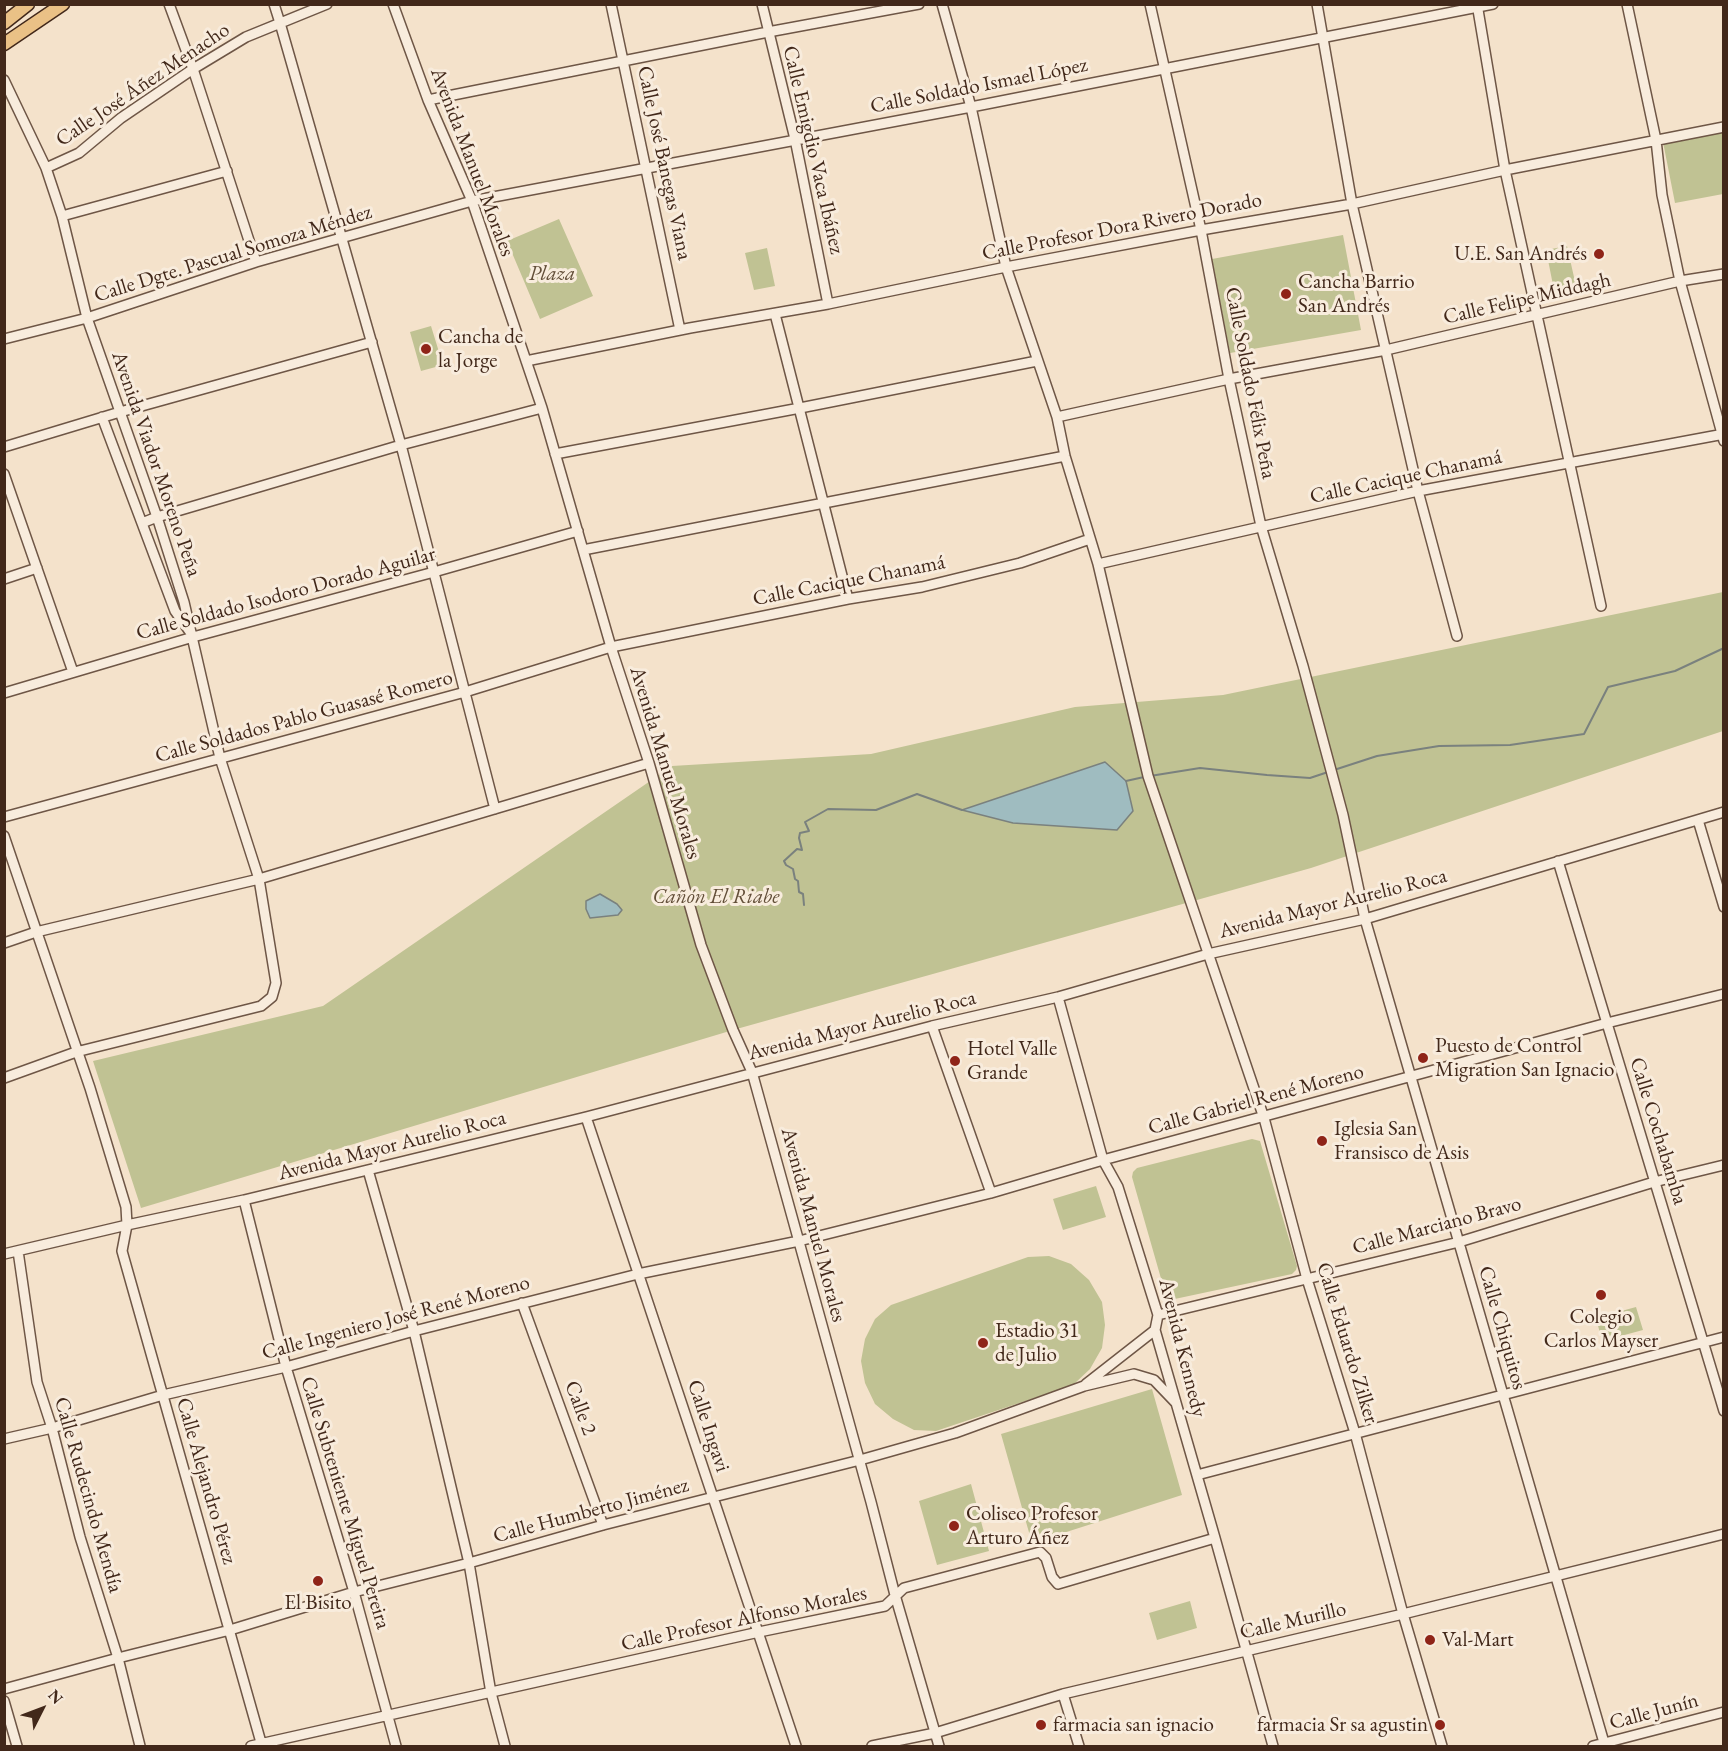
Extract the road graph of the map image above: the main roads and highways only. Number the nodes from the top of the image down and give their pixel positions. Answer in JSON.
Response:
{"nodes":[{"id":1,"x":28,"y":4,"type":"edge"},
{"id":2,"x":63,"y":4,"type":"edge"},
{"id":3,"x":4,"y":22,"type":"edge"},
{"id":4,"x":4,"y":44,"type":"edge"}],
"edges":[{"from":1,"to":3,"type":"main road"},
{"from":2,"to":4,"type":"main road"}]}
